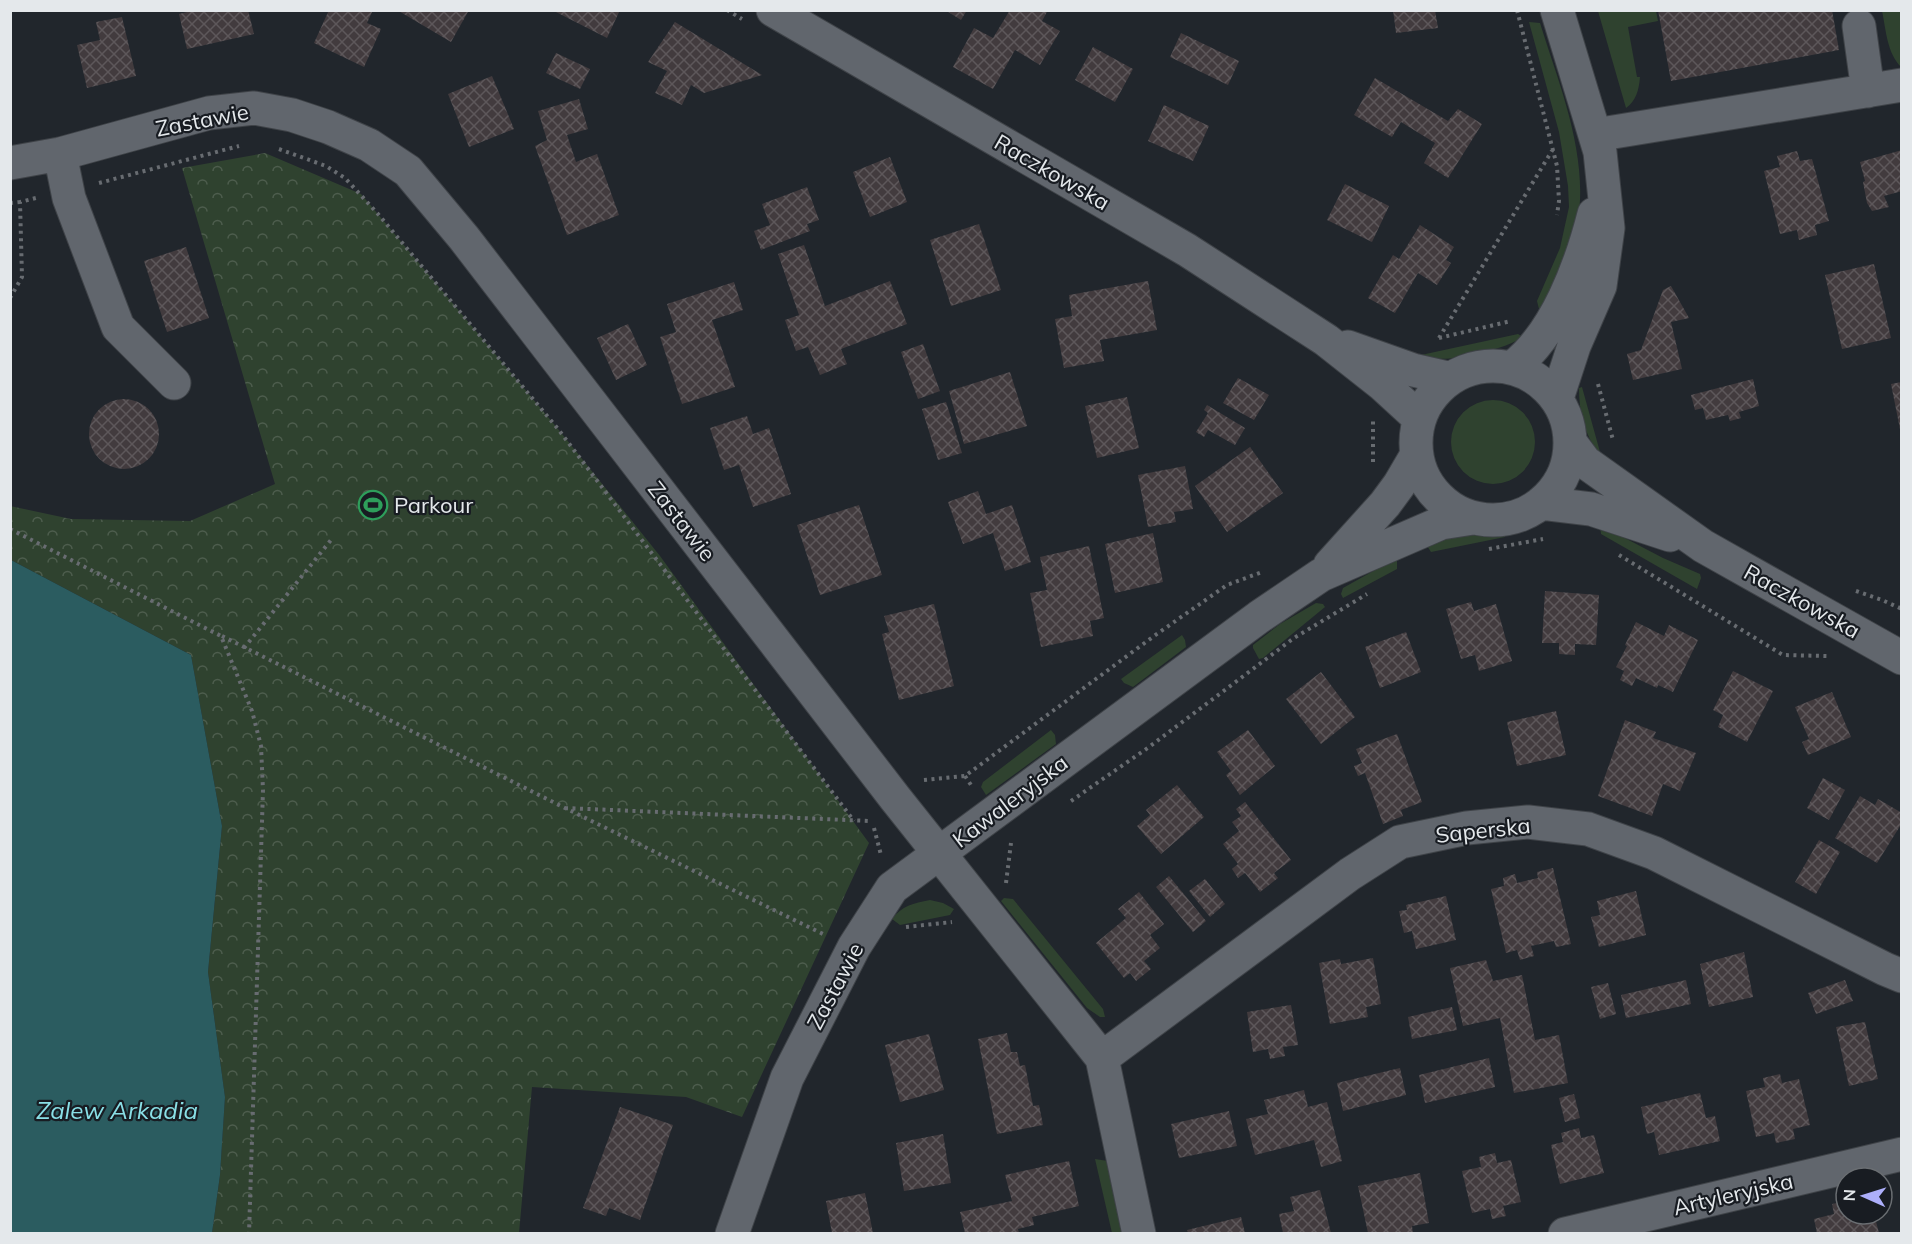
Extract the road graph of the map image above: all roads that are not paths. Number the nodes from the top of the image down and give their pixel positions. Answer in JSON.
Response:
{"nodes":[{"id":1,"x":773,"y":10,"type":"edge"},
{"id":2,"x":1557,"y":10,"type":"edge"},
{"id":3,"x":1859,"y":26,"type":"dead end"},
{"id":4,"x":1902,"y":85,"type":"edge"},
{"id":5,"x":1868,"y":91,"type":"junction"},
{"id":6,"x":1595,"y":135,"type":"junction"},
{"id":7,"x":60,"y":154,"type":"junction"},
{"id":8,"x":10,"y":163,"type":"edge"},
{"id":9,"x":1602,"y":183,"type":"junction"},
{"id":10,"x":1326,"y":340,"type":"junction"},
{"id":11,"x":1513,"y":367,"type":"junction"},
{"id":12,"x":1448,"y":378,"type":"junction"},
{"id":13,"x":174,"y":383,"type":"dead end"},
{"id":14,"x":1557,"y":398,"type":"junction"},
{"id":15,"x":1419,"y":418,"type":"junction"},
{"id":16,"x":1570,"y":442,"type":"junction"},
{"id":17,"x":1416,"y":456,"type":"junction"},
{"id":18,"x":1541,"y":503,"type":"junction"},
{"id":19,"x":1473,"y":518,"type":"junction"},
{"id":20,"x":1703,"y":546,"type":"junction"},
{"id":21,"x":1321,"y":575,"type":"junction"},
{"id":22,"x":1902,"y":658,"type":"edge"},
{"id":23,"x":940,"y":854,"type":"junction"},
{"id":24,"x":1902,"y":976,"type":"edge"},
{"id":25,"x":1102,"y":1058,"type":"junction"},
{"id":26,"x":1902,"y":1154,"type":"edge"},
{"id":27,"x":732,"y":1233,"type":"edge"},
{"id":28,"x":1139,"y":1233,"type":"edge"},
{"id":29,"x":1565,"y":1233,"type":"edge"}],
"edges":[{"from":1,"to":10,"type":"street","name":"Raczkowska"},
{"from":2,"to":6,"type":"street"},
{"from":3,"to":5,"type":"street"},
{"from":4,"to":5,"type":"street"},
{"from":5,"to":6,"type":"street"},
{"from":6,"to":9,"type":"street"},
{"from":7,"to":8,"type":"street","name":"Zastawie"},
{"from":7,"to":13,"type":"street"},
{"from":7,"to":23,"type":"street","name":"Zastawie"},
{"from":9,"to":11,"type":"street"},
{"from":9,"to":14,"type":"street"},
{"from":10,"to":12,"type":"street","name":"Raczkowska"},
{"from":10,"to":15,"type":"street","name":"Raczkowska"},
{"from":11,"to":12,"type":"street"},
{"from":11,"to":14,"type":"street"},
{"from":12,"to":15,"type":"street"},
{"from":14,"to":16,"type":"street"},
{"from":15,"to":17,"type":"street"},
{"from":16,"to":18,"type":"street"},
{"from":16,"to":20,"type":"street","name":"Raczkowska"},
{"from":17,"to":19,"type":"street"},
{"from":17,"to":21,"type":"street","name":"Kawaleryjska"},
{"from":18,"to":19,"type":"street"},
{"from":18,"to":20,"type":"street","name":"Raczkowska"},
{"from":19,"to":21,"type":"street","name":"Kawaleryjska"},
{"from":20,"to":22,"type":"street","name":"Raczkowska"},
{"from":21,"to":23,"type":"street","name":"Kawaleryjska"},
{"from":23,"to":25,"type":"street","name":"Kawaleryjska"},
{"from":23,"to":27,"type":"street","name":"Zastawie"},
{"from":24,"to":25,"type":"street","name":"Saperska"},
{"from":25,"to":28,"type":"street","name":"Kawaleryjska"},
{"from":26,"to":29,"type":"street","name":"Artyleryjska"}]}
